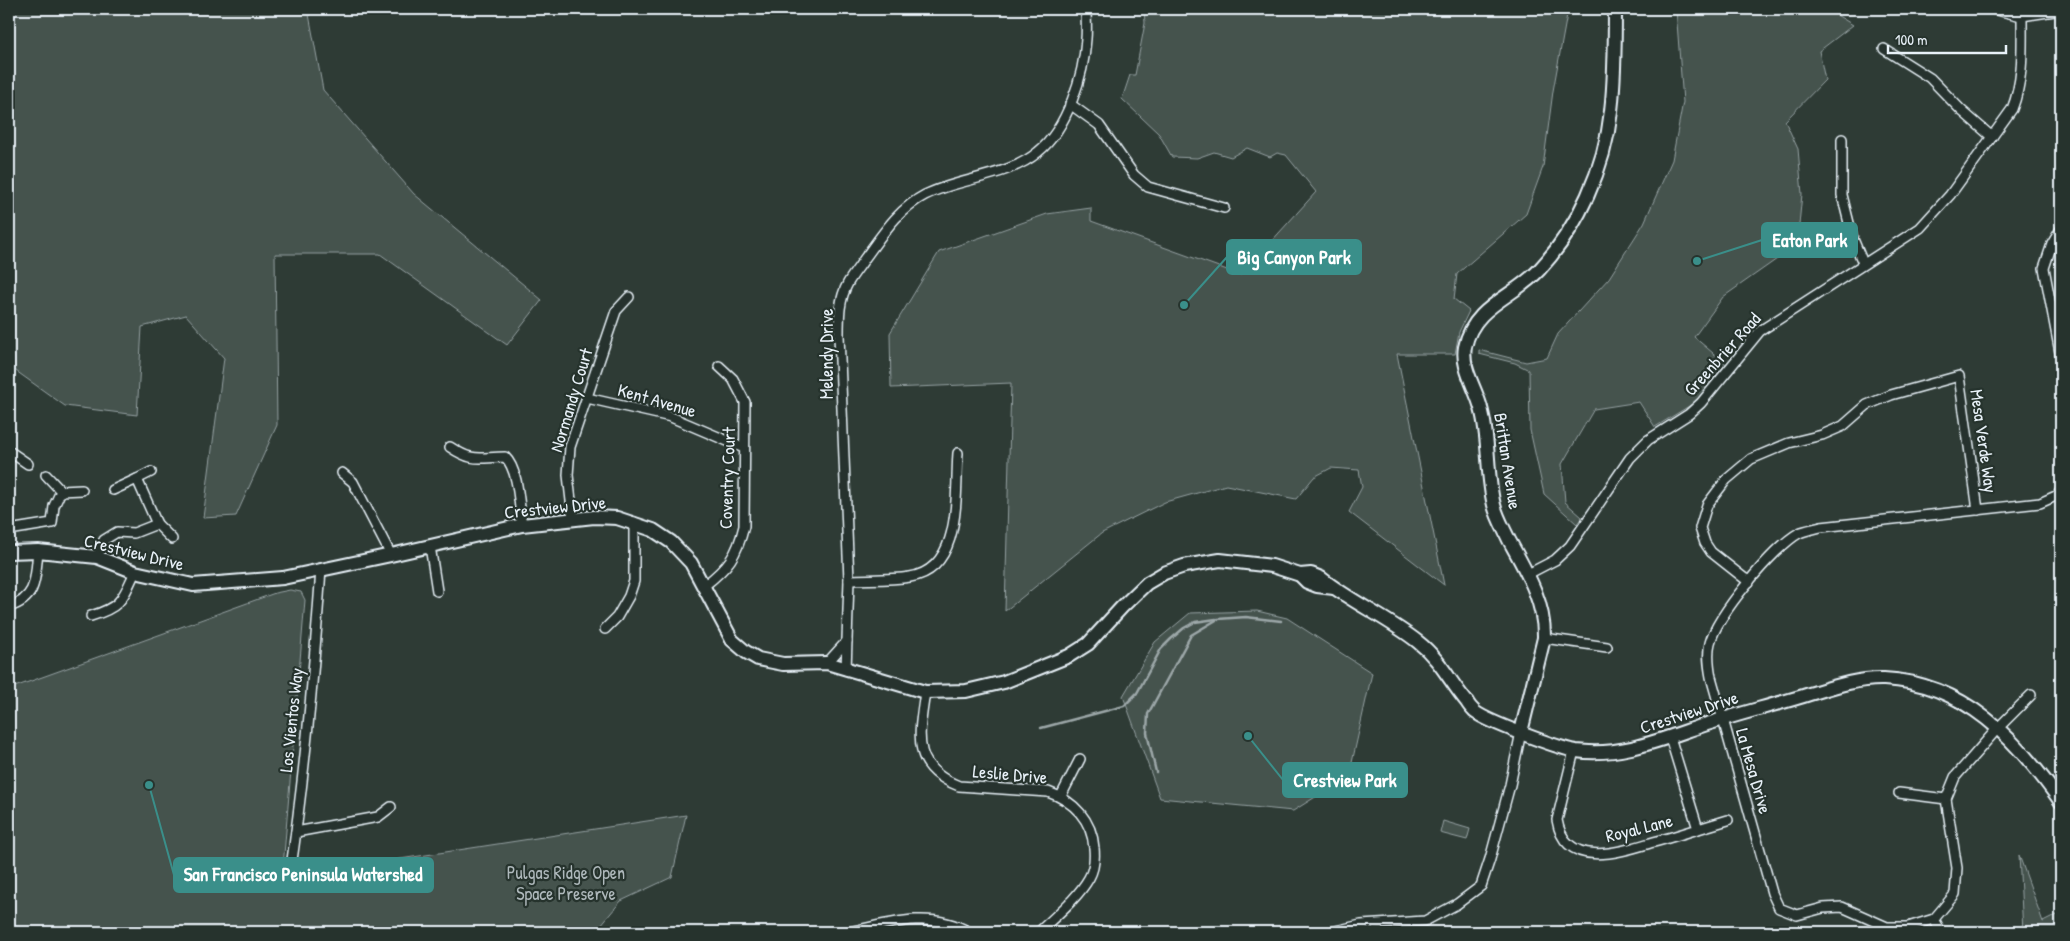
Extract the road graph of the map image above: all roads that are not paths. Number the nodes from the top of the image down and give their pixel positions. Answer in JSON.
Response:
{"nodes":[{"id":1,"x":1086,"y":9,"type":"edge"},
{"id":2,"x":1615,"y":9,"type":"edge"},
{"id":3,"x":1992,"y":9,"type":"edge"},
{"id":4,"x":2061,"y":10,"type":"edge"},
{"id":5,"x":2022,"y":16,"type":"junction"},
{"id":6,"x":1884,"y":49,"type":"dead end"},
{"id":7,"x":1070,"y":104,"type":"junction"},
{"id":8,"x":1992,"y":137,"type":"junction"},
{"id":9,"x":1842,"y":139,"type":"dead end"},
{"id":10,"x":1224,"y":208,"type":"dead end"},
{"id":11,"x":2061,"y":228,"type":"edge"},
{"id":12,"x":1863,"y":263,"type":"junction"},
{"id":13,"x":630,"y":297,"type":"dead end"},
{"id":14,"x":2061,"y":358,"type":"edge"},
{"id":15,"x":719,"y":366,"type":"dead end"},
{"id":16,"x":587,"y":398,"type":"junction"},
{"id":17,"x":450,"y":447,"type":"dead end"},
{"id":18,"x":744,"y":448,"type":"junction"},
{"id":19,"x":9,"y":452,"type":"edge"},
{"id":20,"x":958,"y":453,"type":"dead end"},
{"id":21,"x":28,"y":464,"type":"dead end"},
{"id":22,"x":151,"y":472,"type":"dead end"},
{"id":23,"x":342,"y":473,"type":"dead end"},
{"id":24,"x":46,"y":475,"type":"dead end"},
{"id":25,"x":137,"y":479,"type":"junction"},
{"id":26,"x":82,"y":490,"type":"dead end"},
{"id":27,"x":113,"y":490,"type":"dead end"},
{"id":28,"x":2061,"y":490,"type":"edge"},
{"id":29,"x":61,"y":491,"type":"junction"},
{"id":30,"x":1978,"y":510,"type":"junction"},
{"id":31,"x":573,"y":518,"type":"junction"},
{"id":32,"x":634,"y":522,"type":"junction"},
{"id":33,"x":157,"y":524,"type":"junction"},
{"id":34,"x":522,"y":525,"type":"junction"},
{"id":35,"x":9,"y":530,"type":"edge"},
{"id":36,"x":172,"y":540,"type":"dead end"},
{"id":37,"x":430,"y":546,"type":"junction"},
{"id":38,"x":38,"y":551,"type":"junction"},
{"id":39,"x":9,"y":552,"type":"edge"},
{"id":40,"x":391,"y":555,"type":"junction"},
{"id":41,"x":97,"y":557,"type":"junction"},
{"id":42,"x":321,"y":569,"type":"junction"},
{"id":43,"x":135,"y":572,"type":"junction"},
{"id":44,"x":1528,"y":574,"type":"junction"},
{"id":45,"x":848,"y":580,"type":"junction"},
{"id":46,"x":1749,"y":582,"type":"junction"},
{"id":47,"x":704,"y":586,"type":"junction"},
{"id":48,"x":437,"y":591,"type":"dead end"},
{"id":49,"x":9,"y":607,"type":"edge"},
{"id":50,"x":91,"y":616,"type":"dead end"},
{"id":51,"x":605,"y":629,"type":"dead end"},
{"id":52,"x":1544,"y":638,"type":"junction"},
{"id":53,"x":847,"y":642,"type":"junction"},
{"id":54,"x":1607,"y":646,"type":"dead end"},
{"id":55,"x":827,"y":663,"type":"junction"},
{"id":56,"x":846,"y":670,"type":"junction"},
{"id":57,"x":925,"y":692,"type":"junction"},
{"id":58,"x":2031,"y":695,"type":"dead end"},
{"id":59,"x":1722,"y":719,"type":"junction"},
{"id":60,"x":1997,"y":729,"type":"junction"},
{"id":61,"x":1521,"y":732,"type":"junction"},
{"id":62,"x":1670,"y":737,"type":"junction"},
{"id":63,"x":1574,"y":751,"type":"junction"},
{"id":64,"x":1080,"y":759,"type":"dead end"},
{"id":65,"x":1899,"y":793,"type":"dead end"},
{"id":66,"x":1061,"y":796,"type":"junction"},
{"id":67,"x":1946,"y":800,"type":"junction"},
{"id":68,"x":2061,"y":802,"type":"edge"},
{"id":69,"x":391,"y":807,"type":"dead end"},
{"id":70,"x":1728,"y":820,"type":"dead end"},
{"id":71,"x":1698,"y":829,"type":"junction"},
{"id":72,"x":296,"y":832,"type":"junction"},
{"id":73,"x":290,"y":874,"type":"dead end"},
{"id":74,"x":1934,"y":918,"type":"junction"},
{"id":75,"x":850,"y":932,"type":"edge"},
{"id":76,"x":969,"y":932,"type":"edge"},
{"id":77,"x":1039,"y":932,"type":"edge"},
{"id":78,"x":1331,"y":932,"type":"edge"},
{"id":79,"x":1941,"y":932,"type":"edge"}],
"edges":[{"from":1,"to":7,"type":"street","name":"Melendy Drive"},
{"from":2,"to":44,"type":"street","name":"Brittan Avenue"},
{"from":3,"to":5,"type":"street"},
{"from":4,"to":5,"type":"street"},
{"from":5,"to":8,"type":"street","name":"Greenbrier Road"},
{"from":6,"to":8,"type":"street"},
{"from":7,"to":10,"type":"street"},
{"from":7,"to":45,"type":"street","name":"Melendy Drive"},
{"from":8,"to":12,"type":"street","name":"Greenbrier Road"},
{"from":9,"to":12,"type":"street"},
{"from":11,"to":14,"type":"street"},
{"from":12,"to":44,"type":"street","name":"Greenbrier Road"},
{"from":13,"to":16,"type":"street","name":"Normandy Court"},
{"from":15,"to":18,"type":"street","name":"Coventry Court"},
{"from":16,"to":18,"type":"street","name":"Kent Avenue"},
{"from":16,"to":31,"type":"street","name":"Normandy Court"},
{"from":17,"to":34,"type":"street"},
{"from":18,"to":47,"type":"street","name":"Coventry Court"},
{"from":19,"to":21,"type":"street"},
{"from":20,"to":45,"type":"street"},
{"from":22,"to":25,"type":"street"},
{"from":23,"to":40,"type":"street"},
{"from":24,"to":29,"type":"street"},
{"from":25,"to":27,"type":"street"},
{"from":25,"to":33,"type":"street"},
{"from":26,"to":29,"type":"street"},
{"from":28,"to":30,"type":"street","name":"La Mesa Drive"},
{"from":29,"to":35,"type":"street"},
{"from":30,"to":46,"type":"street","name":"La Mesa Drive"},
{"from":30,"to":46,"type":"street","name":"Mesa Verde Way"},
{"from":31,"to":32,"type":"street","name":"Crestview Drive"},
{"from":31,"to":34,"type":"street","name":"Crestview Drive"},
{"from":32,"to":47,"type":"street","name":"Crestview Drive"},
{"from":32,"to":51,"type":"street"},
{"from":33,"to":36,"type":"street"},
{"from":33,"to":41,"type":"street"},
{"from":34,"to":37,"type":"street","name":"Crestview Drive"},
{"from":37,"to":40,"type":"street","name":"Crestview Drive"},
{"from":37,"to":48,"type":"street"},
{"from":38,"to":39,"type":"street","name":"Crestview Drive"},
{"from":38,"to":41,"type":"street","name":"Crestview Drive"},
{"from":38,"to":49,"type":"street"},
{"from":40,"to":42,"type":"street","name":"Crestview Drive"},
{"from":41,"to":43,"type":"street","name":"Crestview Drive"},
{"from":42,"to":43,"type":"street","name":"Crestview Drive"},
{"from":42,"to":72,"type":"street","name":"Los Vientos Way"},
{"from":43,"to":50,"type":"street"},
{"from":44,"to":52,"type":"street","name":"Brittan Avenue"},
{"from":45,"to":53,"type":"street","name":"Melendy Drive"},
{"from":46,"to":59,"type":"street","name":"La Mesa Drive"},
{"from":47,"to":55,"type":"street","name":"Crestview Drive"},
{"from":52,"to":54,"type":"street"},
{"from":52,"to":61,"type":"street","name":"Brittan Avenue"},
{"from":53,"to":55,"type":"street"},
{"from":53,"to":56,"type":"street","name":"Melendy Drive"},
{"from":55,"to":56,"type":"street","name":"Crestview Drive"},
{"from":56,"to":57,"type":"street","name":"Crestview Drive"},
{"from":57,"to":61,"type":"street","name":"Crestview Drive"},
{"from":57,"to":66,"type":"street","name":"Leslie Drive"},
{"from":58,"to":60,"type":"street","name":"La Mesa Drive"},
{"from":59,"to":60,"type":"street","name":"Crestview Drive"},
{"from":59,"to":62,"type":"street","name":"Crestview Drive"},
{"from":59,"to":74,"type":"street","name":"La Mesa Drive"},
{"from":60,"to":67,"type":"street","name":"La Mesa Drive"},
{"from":60,"to":68,"type":"street","name":"Crestview Drive"},
{"from":61,"to":63,"type":"street","name":"Crestview Drive"},
{"from":61,"to":78,"type":"street","name":"Brittan Avenue"},
{"from":62,"to":63,"type":"street","name":"Crestview Drive"},
{"from":62,"to":71,"type":"street","name":"Royal Lane"},
{"from":63,"to":71,"type":"street","name":"Royal Lane"},
{"from":64,"to":66,"type":"street"},
{"from":65,"to":67,"type":"street"},
{"from":66,"to":77,"type":"street","name":"Leslie Drive"},
{"from":67,"to":74,"type":"street","name":"La Mesa Drive"},
{"from":69,"to":72,"type":"street"},
{"from":70,"to":71,"type":"street","name":"Royal Lane"},
{"from":72,"to":73,"type":"street","name":"Los Vientos Way"},
{"from":74,"to":79,"type":"street"},
{"from":75,"to":76,"type":"street"}]}
